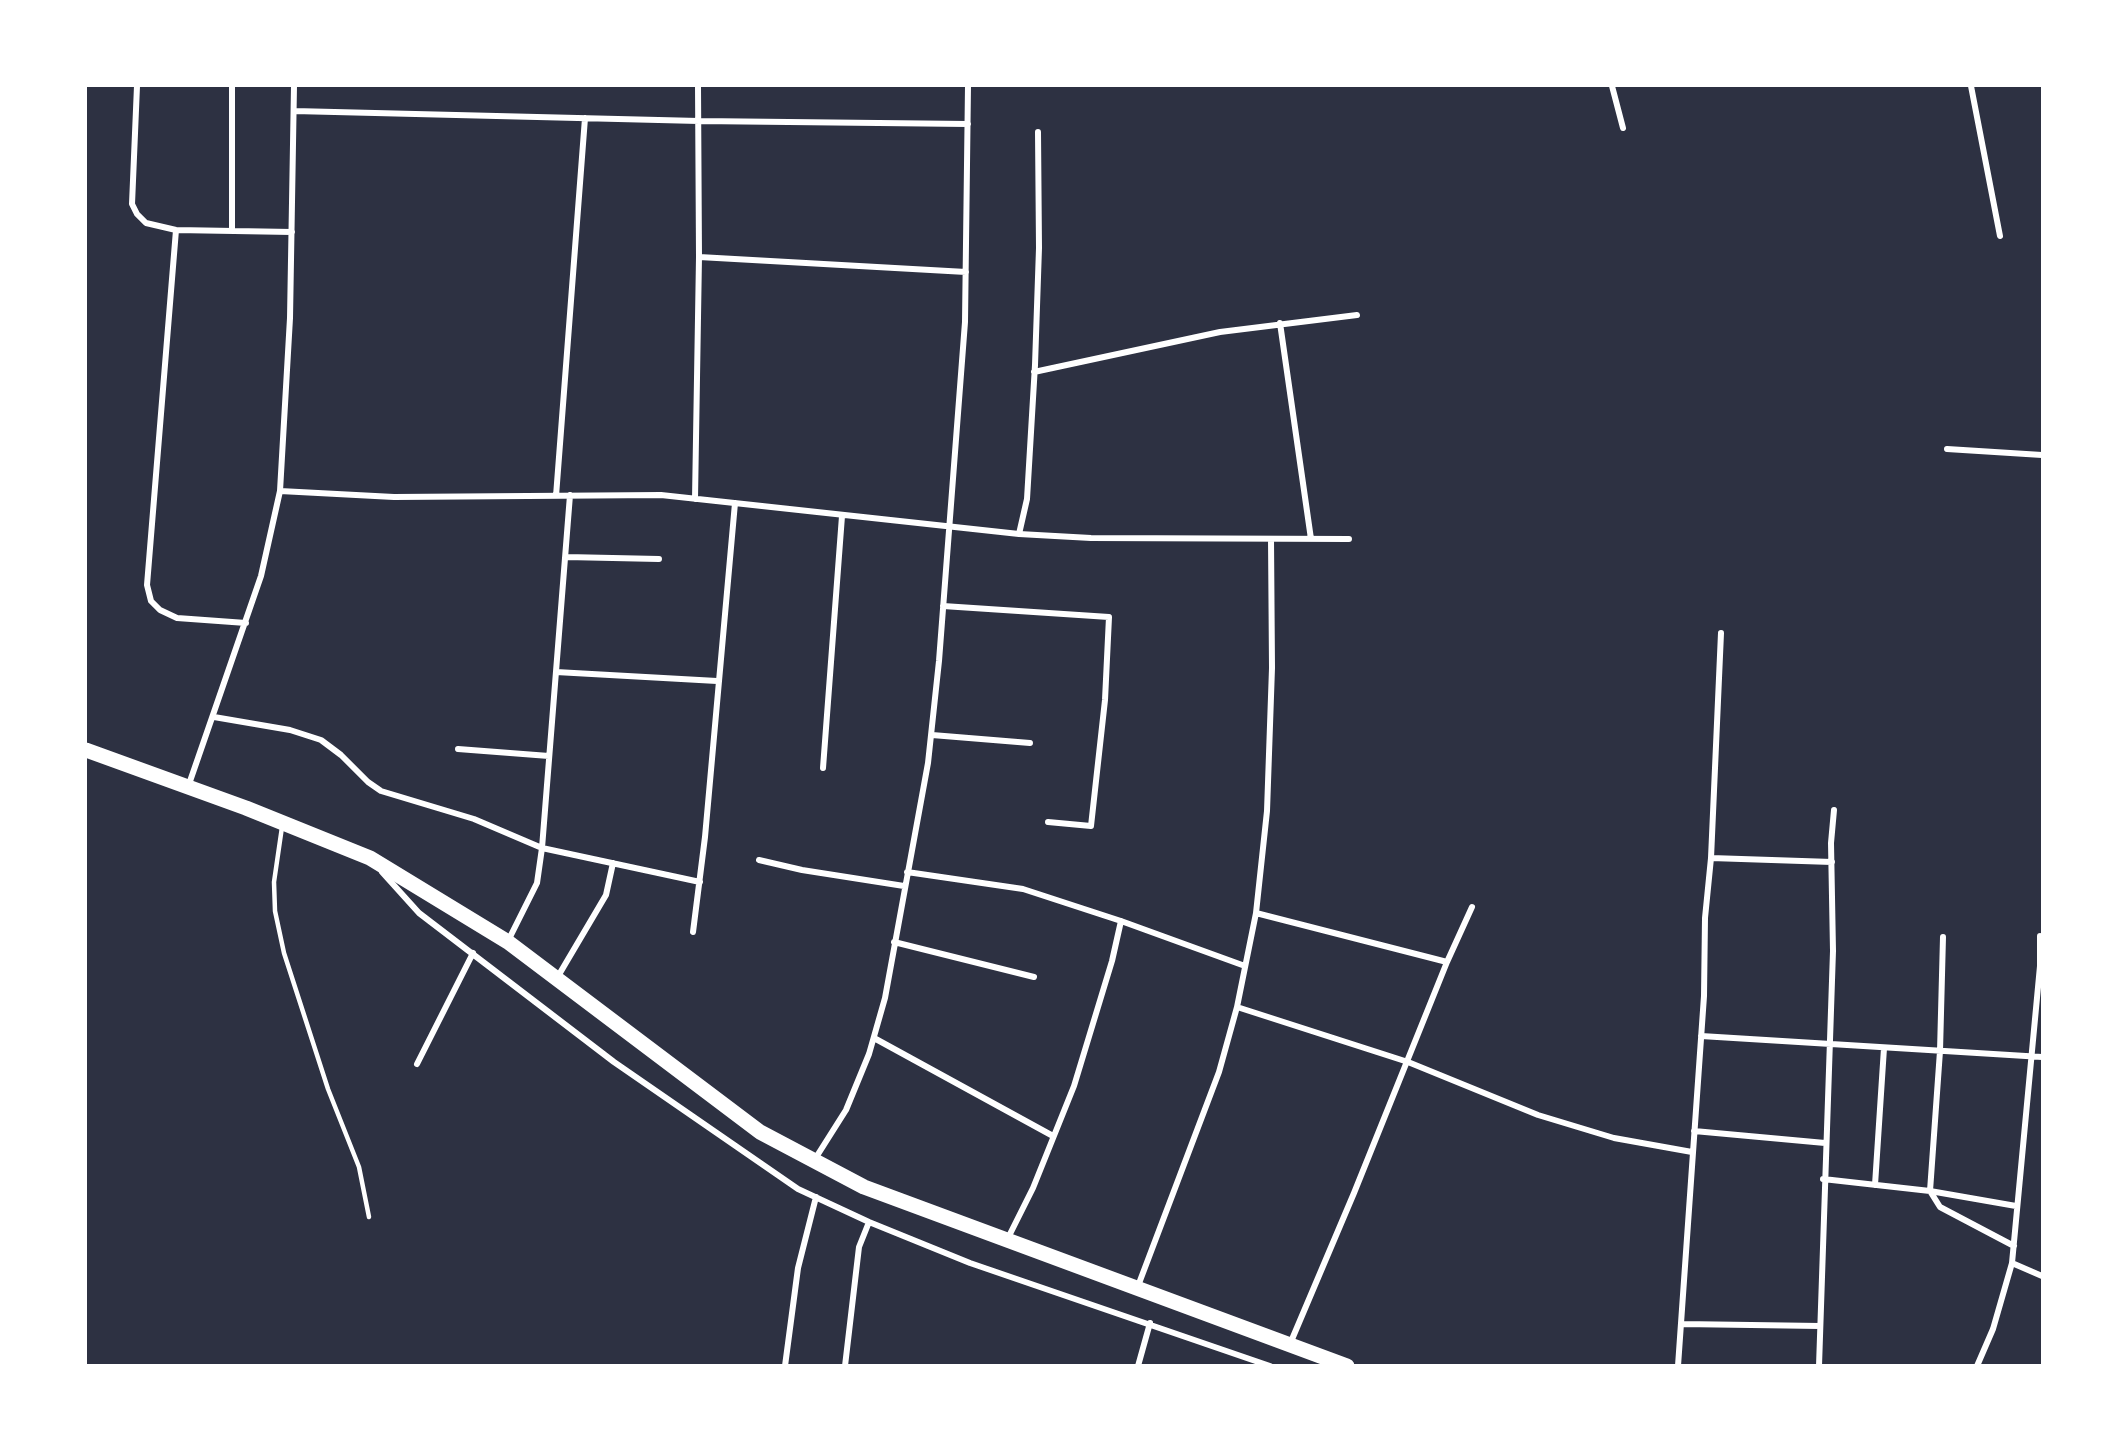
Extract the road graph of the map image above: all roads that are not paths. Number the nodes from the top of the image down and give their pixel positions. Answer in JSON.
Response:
{"nodes":[{"id":1,"x":137,"y":86,"type":"edge"},
{"id":2,"x":232,"y":86,"type":"edge"},
{"id":3,"x":294,"y":86,"type":"edge"},
{"id":4,"x":698,"y":86,"type":"edge"},
{"id":5,"x":968,"y":86,"type":"edge"},
{"id":6,"x":1612,"y":86,"type":"edge"},
{"id":7,"x":1971,"y":86,"type":"edge"},
{"id":8,"x":294,"y":111,"type":"junction"},
{"id":9,"x":585,"y":118,"type":"junction"},
{"id":10,"x":699,"y":121,"type":"junction"},
{"id":11,"x":968,"y":124,"type":"junction"},
{"id":12,"x":1623,"y":128,"type":"dead end"},
{"id":13,"x":1038,"y":132,"type":"dead end"},
{"id":14,"x":176,"y":230,"type":"junction"},
{"id":15,"x":232,"y":231,"type":"junction"},
{"id":16,"x":292,"y":231,"type":"junction"},
{"id":17,"x":2000,"y":236,"type":"dead end"},
{"id":18,"x":699,"y":258,"type":"junction"},
{"id":19,"x":966,"y":272,"type":"junction"},
{"id":20,"x":1357,"y":315,"type":"dead end"},
{"id":21,"x":1280,"y":323,"type":"junction"},
{"id":22,"x":1034,"y":372,"type":"junction"},
{"id":23,"x":1947,"y":449,"type":"dead end"},
{"id":24,"x":2043,"y":455,"type":"edge"},
{"id":25,"x":280,"y":491,"type":"junction"},
{"id":26,"x":570,"y":495,"type":"junction"},
{"id":27,"x":556,"y":496,"type":"junction"},
{"id":28,"x":695,"y":499,"type":"junction"},
{"id":29,"x":735,"y":503,"type":"junction"},
{"id":30,"x":842,"y":516,"type":"junction"},
{"id":31,"x":947,"y":528,"type":"junction"},
{"id":32,"x":1019,"y":534,"type":"junction"},
{"id":33,"x":1271,"y":539,"type":"junction"},
{"id":34,"x":1311,"y":539,"type":"junction"},
{"id":35,"x":1349,"y":540,"type":"dead end"},
{"id":36,"x":566,"y":556,"type":"junction"},
{"id":37,"x":659,"y":559,"type":"dead end"},
{"id":38,"x":943,"y":606,"type":"junction"},
{"id":39,"x":246,"y":623,"type":"junction"},
{"id":40,"x":1721,"y":633,"type":"dead end"},
{"id":41,"x":556,"y":672,"type":"junction"},
{"id":42,"x":717,"y":681,"type":"junction"},
{"id":43,"x":214,"y":717,"type":"junction"},
{"id":44,"x":932,"y":735,"type":"junction"},
{"id":45,"x":1030,"y":743,"type":"dead end"},
{"id":46,"x":458,"y":749,"type":"dead end"},
{"id":47,"x":86,"y":750,"type":"edge"},
{"id":48,"x":549,"y":756,"type":"junction"},
{"id":49,"x":823,"y":768,"type":"dead end"},
{"id":50,"x":187,"y":789,"type":"junction"},
{"id":51,"x":1834,"y":810,"type":"dead end"},
{"id":52,"x":1048,"y":822,"type":"dead end"},
{"id":53,"x":283,"y":823,"type":"junction"},
{"id":54,"x":542,"y":848,"type":"junction"},
{"id":55,"x":370,"y":858,"type":"junction"},
{"id":56,"x":1711,"y":858,"type":"junction"},
{"id":57,"x":759,"y":860,"type":"dead end"},
{"id":58,"x":1832,"y":862,"type":"junction"},
{"id":59,"x":613,"y":863,"type":"junction"},
{"id":60,"x":907,"y":872,"type":"junction"},
{"id":61,"x":700,"y":882,"type":"junction"},
{"id":62,"x":904,"y":886,"type":"junction"},
{"id":63,"x":1472,"y":907,"type":"dead end"},
{"id":64,"x":1256,"y":913,"type":"junction"},
{"id":65,"x":1121,"y":921,"type":"junction"},
{"id":66,"x":693,"y":932,"type":"dead end"},
{"id":67,"x":2040,"y":936,"type":"dead end"},
{"id":68,"x":1943,"y":937,"type":"dead end"},
{"id":69,"x":508,"y":942,"type":"junction"},
{"id":70,"x":894,"y":942,"type":"junction"},
{"id":71,"x":473,"y":953,"type":"junction"},
{"id":72,"x":1447,"y":962,"type":"junction"},
{"id":73,"x":1245,"y":966,"type":"junction"},
{"id":74,"x":1034,"y":977,"type":"dead end"},
{"id":75,"x":556,"y":978,"type":"junction"},
{"id":76,"x":1237,"y":1007,"type":"junction"},
{"id":77,"x":1701,"y":1036,"type":"junction"},
{"id":78,"x":874,"y":1038,"type":"junction"},
{"id":79,"x":1829,"y":1046,"type":"junction"},
{"id":80,"x":1884,"y":1048,"type":"junction"},
{"id":81,"x":1940,"y":1051,"type":"junction"},
{"id":82,"x":2032,"y":1056,"type":"junction"},
{"id":83,"x":2043,"y":1057,"type":"edge"},
{"id":84,"x":1408,"y":1062,"type":"junction"},
{"id":85,"x":417,"y":1064,"type":"dead end"},
{"id":86,"x":1694,"y":1131,"type":"junction"},
{"id":87,"x":1053,"y":1136,"type":"junction"},
{"id":88,"x":1825,"y":1143,"type":"junction"},
{"id":89,"x":1692,"y":1152,"type":"junction"},
{"id":90,"x":814,"y":1162,"type":"junction"},
{"id":91,"x":1823,"y":1179,"type":"junction"},
{"id":92,"x":1875,"y":1185,"type":"junction"},
{"id":93,"x":1930,"y":1191,"type":"junction"},
{"id":94,"x":816,"y":1197,"type":"junction"},
{"id":95,"x":2016,"y":1206,"type":"junction"},
{"id":96,"x":369,"y":1216,"type":"dead end"},
{"id":97,"x":869,"y":1222,"type":"junction"},
{"id":98,"x":1006,"y":1242,"type":"junction"},
{"id":99,"x":2014,"y":1246,"type":"junction"},
{"id":100,"x":2012,"y":1263,"type":"junction"},
{"id":101,"x":2043,"y":1276,"type":"edge"},
{"id":102,"x":1136,"y":1290,"type":"junction"},
{"id":103,"x":1150,"y":1323,"type":"junction"},
{"id":104,"x":1682,"y":1324,"type":"junction"},
{"id":105,"x":1820,"y":1326,"type":"junction"},
{"id":106,"x":1289,"y":1344,"type":"junction"},
{"id":107,"x":785,"y":1365,"type":"edge"},
{"id":108,"x":845,"y":1365,"type":"edge"},
{"id":109,"x":1138,"y":1365,"type":"edge"},
{"id":110,"x":1270,"y":1365,"type":"edge"},
{"id":111,"x":1347,"y":1365,"type":"edge"},
{"id":112,"x":1678,"y":1365,"type":"edge"},
{"id":113,"x":1819,"y":1365,"type":"edge"},
{"id":114,"x":1977,"y":1365,"type":"edge"}],
"edges":[{"from":1,"to":14,"type":"street"},
{"from":2,"to":15,"type":"street"},
{"from":3,"to":8,"type":"street"},
{"from":4,"to":10,"type":"street"},
{"from":5,"to":11,"type":"street"},
{"from":6,"to":12,"type":"street"},
{"from":7,"to":17,"type":"street"},
{"from":8,"to":9,"type":"street"},
{"from":8,"to":16,"type":"street"},
{"from":9,"to":10,"type":"street"},
{"from":9,"to":27,"type":"street"},
{"from":10,"to":11,"type":"street"},
{"from":10,"to":18,"type":"street"},
{"from":11,"to":19,"type":"street"},
{"from":13,"to":22,"type":"street"},
{"from":14,"to":15,"type":"street"},
{"from":14,"to":39,"type":"street"},
{"from":15,"to":16,"type":"street"},
{"from":16,"to":25,"type":"street"},
{"from":18,"to":19,"type":"street"},
{"from":18,"to":28,"type":"street"},
{"from":19,"to":31,"type":"street"},
{"from":20,"to":21,"type":"street"},
{"from":21,"to":22,"type":"street"},
{"from":21,"to":34,"type":"street"},
{"from":22,"to":32,"type":"street"},
{"from":23,"to":24,"type":"street"},
{"from":25,"to":27,"type":"street"},
{"from":25,"to":39,"type":"street"},
{"from":26,"to":27,"type":"street"},
{"from":26,"to":28,"type":"street"},
{"from":26,"to":36,"type":"street"},
{"from":28,"to":29,"type":"street"},
{"from":29,"to":30,"type":"street"},
{"from":29,"to":42,"type":"street"},
{"from":30,"to":31,"type":"street"},
{"from":30,"to":49,"type":"street"},
{"from":31,"to":32,"type":"street"},
{"from":31,"to":38,"type":"street"},
{"from":32,"to":33,"type":"street"},
{"from":33,"to":34,"type":"street"},
{"from":33,"to":64,"type":"street"},
{"from":34,"to":35,"type":"street"},
{"from":36,"to":37,"type":"street"},
{"from":36,"to":41,"type":"street"},
{"from":38,"to":44,"type":"street"},
{"from":38,"to":52,"type":"street"},
{"from":39,"to":43,"type":"street"},
{"from":40,"to":56,"type":"street"},
{"from":41,"to":42,"type":"street"},
{"from":41,"to":48,"type":"street"},
{"from":42,"to":61,"type":"street"},
{"from":43,"to":50,"type":"street"},
{"from":43,"to":54,"type":"street"},
{"from":44,"to":45,"type":"street"},
{"from":44,"to":60,"type":"street"},
{"from":46,"to":48,"type":"street"},
{"from":47,"to":50,"type":"highway"},
{"from":48,"to":54,"type":"street"},
{"from":50,"to":53,"type":"highway"},
{"from":51,"to":58,"type":"street"},
{"from":53,"to":55,"type":"highway"},
{"from":53,"to":96,"type":"lane"},
{"from":54,"to":59,"type":"street"},
{"from":54,"to":69,"type":"street"},
{"from":55,"to":69,"type":"highway"},
{"from":55,"to":71,"type":"street"},
{"from":56,"to":58,"type":"street"},
{"from":56,"to":77,"type":"street"},
{"from":57,"to":62,"type":"street"},
{"from":58,"to":79,"type":"street"},
{"from":59,"to":61,"type":"street"},
{"from":59,"to":75,"type":"street"},
{"from":60,"to":62,"type":"street"},
{"from":60,"to":65,"type":"street"},
{"from":61,"to":66,"type":"street"},
{"from":62,"to":70,"type":"street"},
{"from":63,"to":72,"type":"street"},
{"from":64,"to":72,"type":"street"},
{"from":64,"to":73,"type":"street"},
{"from":65,"to":73,"type":"street"},
{"from":65,"to":87,"type":"street"},
{"from":67,"to":82,"type":"street"},
{"from":68,"to":81,"type":"street"},
{"from":69,"to":75,"type":"highway"},
{"from":70,"to":74,"type":"street"},
{"from":70,"to":78,"type":"street"},
{"from":71,"to":85,"type":"street"},
{"from":71,"to":94,"type":"street"},
{"from":72,"to":84,"type":"street"},
{"from":73,"to":76,"type":"street"},
{"from":75,"to":90,"type":"highway"},
{"from":76,"to":84,"type":"street"},
{"from":76,"to":102,"type":"street"},
{"from":77,"to":79,"type":"street"},
{"from":77,"to":86,"type":"street"},
{"from":78,"to":87,"type":"street"},
{"from":78,"to":90,"type":"street"},
{"from":79,"to":80,"type":"street"},
{"from":79,"to":88,"type":"street"},
{"from":80,"to":81,"type":"street"},
{"from":80,"to":92,"type":"street"},
{"from":81,"to":82,"type":"street"},
{"from":81,"to":93,"type":"street"},
{"from":82,"to":83,"type":"street"},
{"from":82,"to":95,"type":"street"},
{"from":84,"to":89,"type":"street"},
{"from":84,"to":106,"type":"street"},
{"from":86,"to":88,"type":"street"},
{"from":86,"to":89,"type":"street"},
{"from":87,"to":98,"type":"street"},
{"from":88,"to":91,"type":"street"},
{"from":89,"to":104,"type":"street"},
{"from":90,"to":98,"type":"highway"},
{"from":91,"to":92,"type":"street"},
{"from":91,"to":105,"type":"street"},
{"from":92,"to":93,"type":"street"},
{"from":93,"to":95,"type":"street"},
{"from":93,"to":99,"type":"street"},
{"from":94,"to":97,"type":"street"},
{"from":94,"to":107,"type":"street"},
{"from":95,"to":99,"type":"street"},
{"from":97,"to":103,"type":"street"},
{"from":97,"to":108,"type":"street"},
{"from":98,"to":102,"type":"highway"},
{"from":99,"to":100,"type":"street"},
{"from":100,"to":101,"type":"street"},
{"from":100,"to":114,"type":"street"},
{"from":102,"to":106,"type":"highway"},
{"from":103,"to":109,"type":"street"},
{"from":103,"to":110,"type":"street"},
{"from":104,"to":105,"type":"street"},
{"from":104,"to":112,"type":"street"},
{"from":105,"to":113,"type":"street"},
{"from":106,"to":111,"type":"highway"}]}
